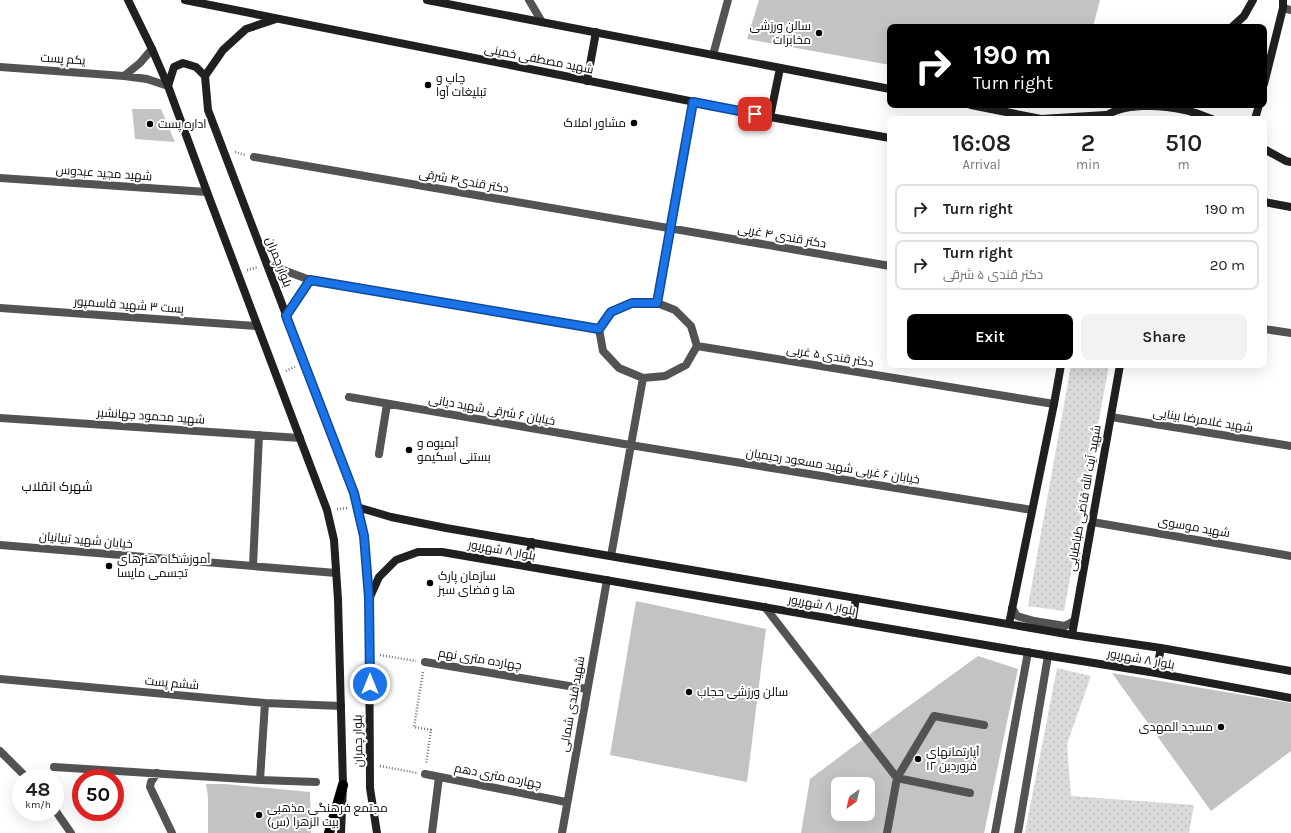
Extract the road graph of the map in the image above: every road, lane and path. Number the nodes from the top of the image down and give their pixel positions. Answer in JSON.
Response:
{"nodes":[{"id":1,"x":128,"y":0,"type":"edge"},
{"id":2,"x":185,"y":0,"type":"edge"},
{"id":3,"x":427,"y":0,"type":"edge"},
{"id":4,"x":530,"y":0,"type":"edge"},
{"id":5,"x":728,"y":0,"type":"edge"},
{"id":6,"x":1253,"y":0,"type":"edge"},
{"id":7,"x":1286,"y":6,"type":"edge"},
{"id":8,"x":276,"y":19,"type":"junction"},
{"id":9,"x":542,"y":22,"type":"junction"},
{"id":10,"x":1235,"y":24,"type":"edge"},
{"id":11,"x":596,"y":32,"type":"junction"},
{"id":12,"x":152,"y":49,"type":"junction"},
{"id":13,"x":713,"y":55,"type":"junction"},
{"id":14,"x":0,"y":67,"type":"edge"},
{"id":15,"x":780,"y":68,"type":"junction"},
{"id":16,"x":1267,"y":73,"type":"edge"},
{"id":17,"x":124,"y":76,"type":"junction"},
{"id":18,"x":205,"y":76,"type":"junction"},
{"id":19,"x":587,"y":80,"type":"junction"},
{"id":20,"x":168,"y":86,"type":"junction"},
{"id":21,"x":887,"y":88,"type":"edge"},
{"id":22,"x":693,"y":102,"type":"junction"},
{"id":23,"x":986,"y":108,"type":"edge"},
{"id":24,"x":1124,"y":108,"type":"edge"},
{"id":25,"x":1170,"y":108,"type":"edge"},
{"id":26,"x":1026,"y":116,"type":"edge"},
{"id":27,"x":1106,"y":116,"type":"edge"},
{"id":28,"x":1203,"y":116,"type":"edge"},
{"id":29,"x":770,"y":117,"type":"junction"},
{"id":30,"x":887,"y":137,"type":"edge"},
{"id":31,"x":1267,"y":151,"type":"edge"},
{"id":32,"x":254,"y":157,"type":"dead end"},
{"id":33,"x":1291,"y":162,"type":"edge"},
{"id":34,"x":0,"y":178,"type":"edge"},
{"id":35,"x":207,"y":192,"type":"junction"},
{"id":36,"x":1267,"y":203,"type":"edge"},
{"id":37,"x":1291,"y":207,"type":"edge"},
{"id":38,"x":670,"y":228,"type":"junction"},
{"id":39,"x":267,"y":264,"type":"junction"},
{"id":40,"x":887,"y":265,"type":"edge"},
{"id":41,"x":237,"y":273,"type":"junction"},
{"id":42,"x":310,"y":280,"type":"junction"},
{"id":43,"x":657,"y":303,"type":"junction"},
{"id":44,"x":0,"y":308,"type":"edge"},
{"id":45,"x":286,"y":316,"type":"junction"},
{"id":46,"x":257,"y":326,"type":"junction"},
{"id":47,"x":599,"y":329,"type":"junction"},
{"id":48,"x":1267,"y":329,"type":"edge"},
{"id":49,"x":1291,"y":333,"type":"edge"},
{"id":50,"x":697,"y":346,"type":"junction"},
{"id":51,"x":304,"y":362,"type":"junction"},
{"id":52,"x":1060,"y":368,"type":"edge"},
{"id":53,"x":1119,"y":368,"type":"edge"},
{"id":54,"x":276,"y":375,"type":"junction"},
{"id":55,"x":643,"y":378,"type":"junction"},
{"id":56,"x":349,"y":397,"type":"dead end"},
{"id":57,"x":387,"y":404,"type":"junction"},
{"id":58,"x":1054,"y":404,"type":"junction"},
{"id":59,"x":1111,"y":417,"type":"junction"},
{"id":60,"x":0,"y":418,"type":"edge"},
{"id":61,"x":259,"y":435,"type":"junction"},
{"id":62,"x":300,"y":438,"type":"junction"},
{"id":63,"x":630,"y":445,"type":"junction"},
{"id":64,"x":1291,"y":446,"type":"edge"},
{"id":65,"x":379,"y":454,"type":"dead end"},
{"id":66,"x":357,"y":507,"type":"junction"},
{"id":67,"x":327,"y":510,"type":"junction"},
{"id":68,"x":1032,"y":510,"type":"junction"},
{"id":69,"x":1092,"y":522,"type":"junction"},
{"id":70,"x":532,"y":542,"type":"junction"},
{"id":71,"x":0,"y":545,"type":"edge"},
{"id":72,"x":611,"y":556,"type":"junction"},
{"id":73,"x":1291,"y":556,"type":"edge"},
{"id":74,"x":253,"y":566,"type":"junction"},
{"id":75,"x":528,"y":566,"type":"junction"},
{"id":76,"x":336,"y":573,"type":"junction"},
{"id":77,"x":606,"y":580,"type":"junction"},
{"id":78,"x":369,"y":598,"type":"junction"},
{"id":79,"x":856,"y":598,"type":"junction"},
{"id":80,"x":765,"y":607,"type":"junction"},
{"id":81,"x":1012,"y":608,"type":"junction"},
{"id":82,"x":1074,"y":621,"type":"junction"},
{"id":83,"x":852,"y":622,"type":"junction"},
{"id":84,"x":1009,"y":624,"type":"junction"},
{"id":85,"x":1072,"y":635,"type":"junction"},
{"id":86,"x":1161,"y":648,"type":"junction"},
{"id":87,"x":1028,"y":652,"type":"junction"},
{"id":88,"x":369,"y":653,"type":"junction"},
{"id":89,"x":1048,"y":656,"type":"junction"},
{"id":90,"x":425,"y":662,"type":"junction"},
{"id":91,"x":1291,"y":671,"type":"edge"},
{"id":92,"x":1156,"y":673,"type":"junction"},
{"id":93,"x":0,"y":679,"type":"edge"},
{"id":94,"x":587,"y":689,"type":"junction"},
{"id":95,"x":1291,"y":698,"type":"edge"},
{"id":96,"x":265,"y":703,"type":"junction"},
{"id":97,"x":341,"y":706,"type":"junction"},
{"id":98,"x":984,"y":725,"type":"dead end"},
{"id":99,"x":0,"y":750,"type":"edge"},
{"id":100,"x":370,"y":764,"type":"junction"},
{"id":101,"x":54,"y":767,"type":"dead end"},
{"id":102,"x":18,"y":769,"type":"edge"},
{"id":103,"x":157,"y":774,"type":"junction"},
{"id":104,"x":425,"y":774,"type":"junction"},
{"id":105,"x":439,"y":777,"type":"junction"},
{"id":106,"x":897,"y":778,"type":"junction"},
{"id":107,"x":260,"y":780,"type":"junction"},
{"id":108,"x":316,"y":782,"type":"dead end"},
{"id":109,"x":343,"y":785,"type":"junction"},
{"id":110,"x":970,"y":793,"type":"dead end"},
{"id":111,"x":566,"y":802,"type":"junction"},
{"id":112,"x":63,"y":821,"type":"edge"},
{"id":113,"x":71,"y":833,"type":"edge"},
{"id":114,"x":172,"y":833,"type":"edge"},
{"id":115,"x":329,"y":833,"type":"edge"},
{"id":116,"x":341,"y":833,"type":"edge"},
{"id":117,"x":377,"y":833,"type":"edge"},
{"id":118,"x":432,"y":833,"type":"edge"},
{"id":119,"x":562,"y":833,"type":"edge"},
{"id":120,"x":887,"y":833,"type":"edge"},
{"id":121,"x":995,"y":833,"type":"edge"},
{"id":122,"x":1018,"y":833,"type":"edge"}],
"edges":[{"from":1,"to":12,"type":"main road","name":"بلوار چمران"},
{"from":2,"to":8,"type":"main road","name":"شهید مصطفی خمینی"},
{"from":3,"to":9,"type":"main road"},
{"from":4,"to":9,"type":"street"},
{"from":5,"to":13,"type":"street"},
{"from":6,"to":10,"type":"main road"},
{"from":7,"to":16,"type":"main road"},
{"from":8,"to":18,"type":"main road"},
{"from":8,"to":19,"type":"main road","name":"شهید مصطفی خمینی"},
{"from":9,"to":11,"type":"main road"},
{"from":11,"to":13,"type":"main road"},
{"from":11,"to":19,"type":"main road"},
{"from":12,"to":17,"type":"street"},
{"from":12,"to":20,"type":"main road","name":"بلوار چمران"},
{"from":13,"to":15,"type":"main road"},
{"from":14,"to":17,"type":"street","name":"یکم پست"},
{"from":15,"to":21,"type":"main road"},
{"from":15,"to":29,"type":"main road"},
{"from":17,"to":20,"type":"street","name":"یکم پست"},
{"from":18,"to":20,"type":"main road"},
{"from":18,"to":39,"type":"main road","name":"بلوار چمران"},
{"from":19,"to":22,"type":"main road","name":"شهید مصطفی خمینی"},
{"from":20,"to":35,"type":"main road","name":"بلوار چمران"},
{"from":22,"to":29,"type":"main road","name":"شهید مصطفی خمینی"},
{"from":22,"to":38,"type":"street"},
{"from":23,"to":26,"type":"main road"},
{"from":24,"to":27,"type":"main road"},
{"from":25,"to":28,"type":"main road"},
{"from":29,"to":30,"type":"main road","name":"شهید مصطفی خمینی"},
{"from":31,"to":33,"type":"main road"},
{"from":32,"to":38,"type":"street","name":"دکتر قندی۴ شرقی"},
{"from":34,"to":35,"type":"street","name":"شهید مجید عبدوس"},
{"from":35,"to":41,"type":"main road","name":"بلوار چمران"},
{"from":36,"to":37,"type":"main road"},
{"from":38,"to":40,"type":"street","name":"دکتر قندی ۴ غربی"},
{"from":38,"to":43,"type":"street"},
{"from":39,"to":41,"type":"path"},
{"from":39,"to":42,"type":"street"},
{"from":39,"to":45,"type":"main road","name":"بلوار چمران"},
{"from":41,"to":46,"type":"main road","name":"بلوار چمران"},
{"from":42,"to":45,"type":"street"},
{"from":42,"to":47,"type":"street"},
{"from":43,"to":47,"type":"street"},
{"from":43,"to":50,"type":"street"},
{"from":44,"to":46,"type":"street","name":"پست ۳ شهید قاسمپور"},
{"from":45,"to":51,"type":"main road","name":"بلوار چمران"},
{"from":46,"to":54,"type":"main road","name":"بلوار چمران"},
{"from":47,"to":55,"type":"street"},
{"from":48,"to":49,"type":"street"},
{"from":50,"to":55,"type":"street"},
{"from":50,"to":58,"type":"street","name":"دکتر قندی ۵ غربی"},
{"from":51,"to":54,"type":"path"},
{"from":51,"to":66,"type":"main road","name":"بلوار چمران"},
{"from":52,"to":58,"type":"main road"},
{"from":53,"to":59,"type":"main road","name":"شهید آیت الله قاضی طباطبایی"},
{"from":54,"to":62,"type":"main road","name":"بلوار چمران"},
{"from":55,"to":63,"type":"street"},
{"from":56,"to":57,"type":"street","name":"خیابان ۶ شرقی شهید دیانی"},
{"from":57,"to":63,"type":"street","name":"خیابان ۶ شرقی شهید دیانی"},
{"from":57,"to":65,"type":"street"},
{"from":58,"to":68,"type":"main road"},
{"from":59,"to":64,"type":"street","name":"شهید غلامرضا بینایی"},
{"from":59,"to":69,"type":"main road","name":"شهید آیت الله قاضی طباطبایی"},
{"from":60,"to":61,"type":"street","name":"شهید محمود جهانشیر"},
{"from":61,"to":62,"type":"street","name":"شهید محمود جهانشیر"},
{"from":61,"to":74,"type":"street"},
{"from":62,"to":67,"type":"main road","name":"بلوار چمران"},
{"from":63,"to":68,"type":"street","name":"خیابان ۶ غربی شهید مسعود رحیمیان"},
{"from":63,"to":72,"type":"street"},
{"from":66,"to":67,"type":"path"},
{"from":66,"to":70,"type":"main road","name":"بلوار ۸ شهریور"},
{"from":66,"to":78,"type":"main road","name":"بلوار چمران"},
{"from":67,"to":76,"type":"main road","name":"بلوار چمران"},
{"from":68,"to":81,"type":"main road"},
{"from":69,"to":73,"type":"street","name":"شهید موسوی"},
{"from":69,"to":82,"type":"main road","name":"شهید آیت الله قاضی طباطبایی"},
{"from":70,"to":72,"type":"main road","name":"بلوار ۸ شهریور"},
{"from":70,"to":75,"type":"main road"},
{"from":71,"to":74,"type":"street","name":"خیابان شهید تبیانیان"},
{"from":72,"to":79,"type":"main road","name":"بلوار ۸ شهریور"},
{"from":74,"to":76,"type":"street","name":"خیابان شهید تبیانیان"},
{"from":75,"to":77,"type":"main road","name":"بلوار ۸ شهریور"},
{"from":75,"to":78,"type":"main road","name":"بلوار ۸ شهریور"},
{"from":76,"to":97,"type":"main road","name":"بلوار چمران"},
{"from":77,"to":80,"type":"main road","name":"بلوار ۸ شهریور"},
{"from":77,"to":94,"type":"street","name":"شهید قندی شمالی"},
{"from":78,"to":88,"type":"main road","name":"بلوار چمران"},
{"from":79,"to":83,"type":"main road"},
{"from":79,"to":84,"type":"main road","name":"بلوار ۸ شهریور"},
{"from":80,"to":83,"type":"main road","name":"بلوار ۸ شهریور"},
{"from":80,"to":106,"type":"street"},
{"from":81,"to":82,"type":"street"},
{"from":81,"to":84,"type":"main road"},
{"from":82,"to":85,"type":"main road","name":"شهید آیت الله قاضی طباطبایی"},
{"from":83,"to":87,"type":"main road","name":"بلوار ۸ شهریور"},
{"from":84,"to":85,"type":"main road","name":"بلوار ۸ شهریور"},
{"from":85,"to":86,"type":"main road","name":"بلوار ۸ شهریور"},
{"from":86,"to":91,"type":"main road","name":"بلوار ۸ شهریور"},
{"from":86,"to":92,"type":"main road"},
{"from":87,"to":89,"type":"main road","name":"بلوار ۸ شهریور"},
{"from":87,"to":121,"type":"street"},
{"from":88,"to":90,"type":"path","name":"چهارده متری نهم"},
{"from":88,"to":100,"type":"main road","name":"بلوار چمران"},
{"from":89,"to":92,"type":"main road","name":"بلوار ۸ شهریور"},
{"from":89,"to":122,"type":"street"},
{"from":90,"to":94,"type":"street","name":"چهارده متری نهم"},
{"from":90,"to":104,"type":"path"},
{"from":92,"to":95,"type":"main road","name":"بلوار ۸ شهریور"},
{"from":93,"to":96,"type":"street","name":"ششم پست"},
{"from":94,"to":111,"type":"street","name":"شهید قندی شمالی"},
{"from":96,"to":97,"type":"street","name":"ششم پست"},
{"from":96,"to":107,"type":"street"},
{"from":97,"to":109,"type":"main road","name":"بلوار چمران"},
{"from":98,"to":106,"type":"street"},
{"from":99,"to":102,"type":"street"},
{"from":100,"to":104,"type":"path"},
{"from":100,"to":117,"type":"main road","name":"بلوار چمران"},
{"from":101,"to":103,"type":"street"},
{"from":103,"to":107,"type":"street"},
{"from":103,"to":114,"type":"street"},
{"from":104,"to":105,"type":"street","name":"چهارده متری دهم"},
{"from":105,"to":111,"type":"street","name":"چهارده متری دهم"},
{"from":105,"to":118,"type":"street"},
{"from":106,"to":110,"type":"street"},
{"from":106,"to":120,"type":"street"},
{"from":107,"to":108,"type":"street"},
{"from":109,"to":115,"type":"main road"},
{"from":109,"to":116,"type":"main road","name":"بلوار چمران"},
{"from":111,"to":119,"type":"street","name":"شهید قندی شمالی"},
{"from":112,"to":113,"type":"street"}]}
